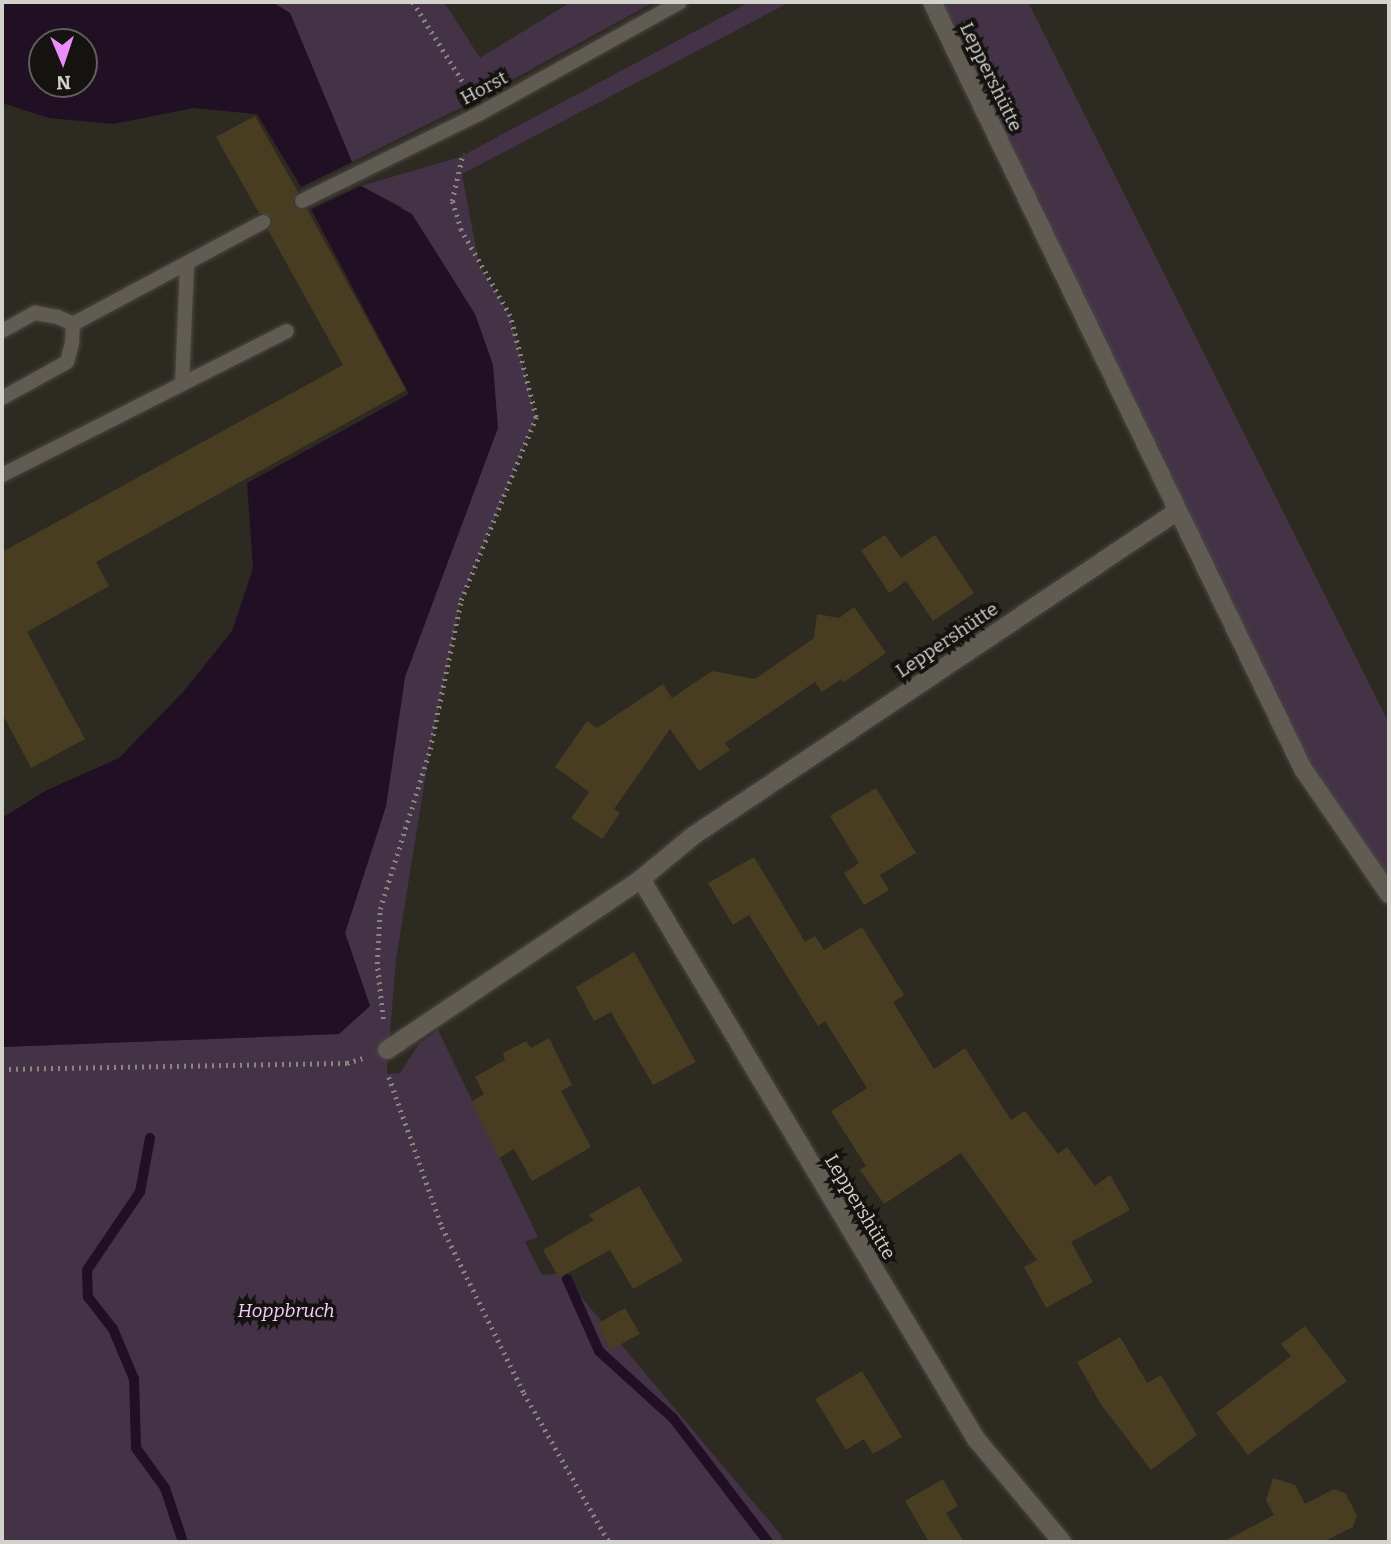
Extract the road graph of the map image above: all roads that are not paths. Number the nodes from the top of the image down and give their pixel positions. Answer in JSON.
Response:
{"nodes":[{"id":1,"x":680,"y":2,"type":"edge"},
{"id":2,"x":932,"y":2,"type":"edge"},
{"id":3,"x":302,"y":201,"type":"dead end"},
{"id":4,"x":263,"y":222,"type":"dead end"},
{"id":5,"x":187,"y":265,"type":"junction"},
{"id":6,"x":73,"y":324,"type":"junction"},
{"id":7,"x":2,"y":331,"type":"edge"},
{"id":8,"x":287,"y":331,"type":"dead end"},
{"id":9,"x":182,"y":384,"type":"junction"},
{"id":10,"x":2,"y":398,"type":"edge"},
{"id":11,"x":2,"y":475,"type":"edge"},
{"id":12,"x":1177,"y":512,"type":"junction"},
{"id":13,"x":641,"y":879,"type":"junction"},
{"id":14,"x":1389,"y":894,"type":"edge"},
{"id":15,"x":387,"y":1050,"type":"road end"},
{"id":16,"x":1062,"y":1542,"type":"edge"}],
"edges":[{"from":1,"to":3,"type":"lane","name":"Horst"},
{"from":2,"to":12,"type":"street","name":"Leppershütte"},
{"from":4,"to":5,"type":"lane"},
{"from":5,"to":6,"type":"lane"},
{"from":5,"to":9,"type":"lane"},
{"from":6,"to":7,"type":"lane"},
{"from":6,"to":10,"type":"lane"},
{"from":8,"to":9,"type":"lane"},
{"from":9,"to":11,"type":"lane"},
{"from":12,"to":13,"type":"street","name":"Leppershütte"},
{"from":12,"to":14,"type":"street","name":"Leppershütte"},
{"from":13,"to":15,"type":"street","name":"Leppershütte"},
{"from":13,"to":16,"type":"street","name":"Leppershütte"}]}
